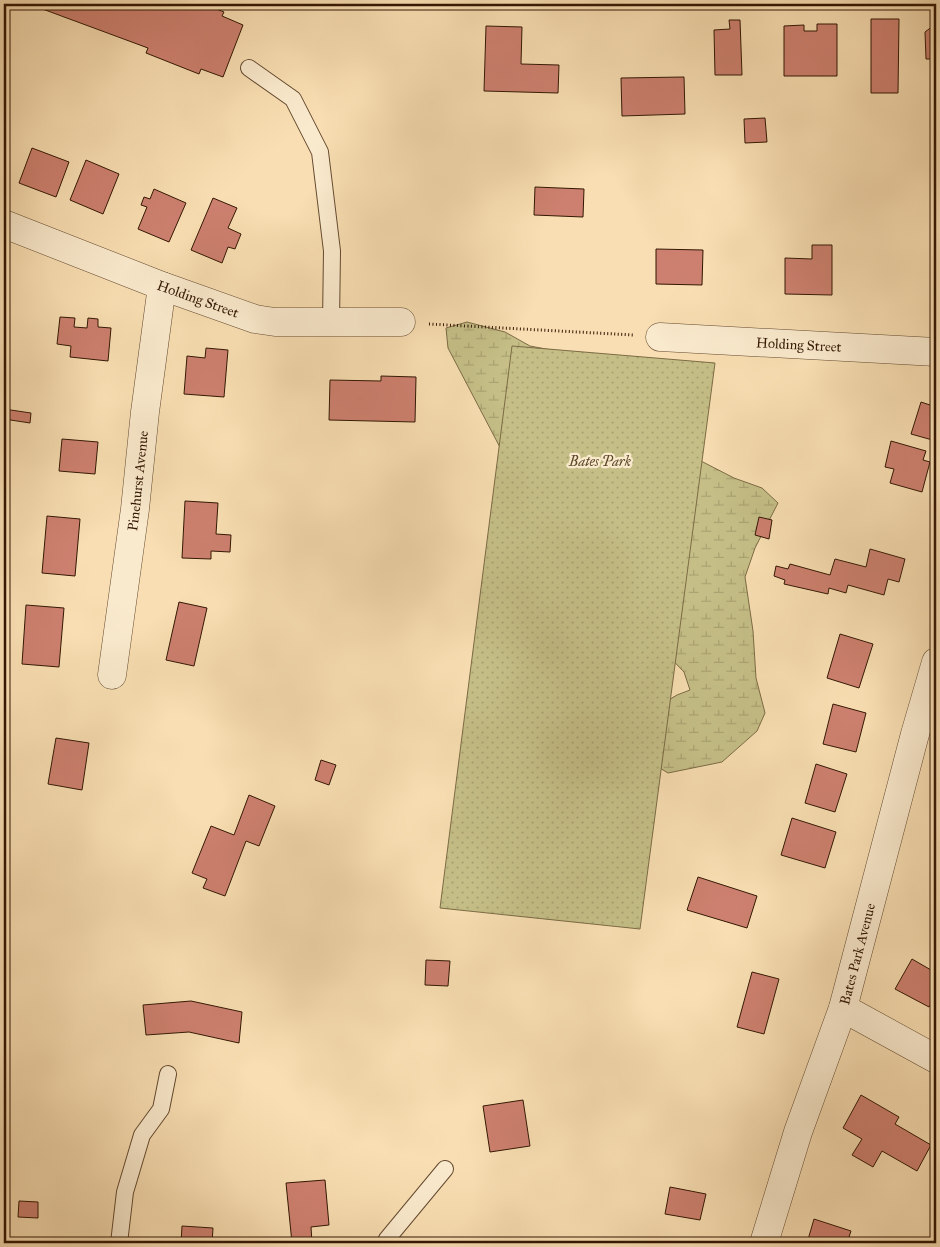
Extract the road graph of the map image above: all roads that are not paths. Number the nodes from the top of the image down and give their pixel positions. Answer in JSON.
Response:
{"nodes":[{"id":1,"x":249,"y":68,"type":"dead end"},
{"id":2,"x":4,"y":224,"type":"edge"},
{"id":3,"x":162,"y":286,"type":"junction"},
{"id":4,"x":331,"y":322,"type":"junction"},
{"id":5,"x":401,"y":322,"type":"road end"},
{"id":6,"x":660,"y":337,"type":"road end"},
{"id":7,"x":936,"y":352,"type":"edge"},
{"id":8,"x":936,"y":662,"type":"edge"},
{"id":9,"x":112,"y":675,"type":"dead end"},
{"id":10,"x":843,"y":1008,"type":"junction"},
{"id":11,"x":936,"y":1059,"type":"edge"},
{"id":12,"x":168,"y":1074,"type":"dead end"},
{"id":13,"x":444,"y":1169,"type":"dead end"},
{"id":14,"x":120,"y":1243,"type":"edge"},
{"id":15,"x":385,"y":1243,"type":"edge"},
{"id":16,"x":764,"y":1243,"type":"edge"}],
"edges":[{"from":1,"to":4,"type":"lane"},
{"from":2,"to":3,"type":"street","name":"Holding Street"},
{"from":3,"to":4,"type":"street","name":"Holding Street"},
{"from":3,"to":9,"type":"street","name":"Pinehurst Avenue"},
{"from":4,"to":5,"type":"street","name":"Holding Street"},
{"from":6,"to":7,"type":"street","name":"Holding Street"},
{"from":8,"to":10,"type":"street","name":"Bates Park Avenue"},
{"from":10,"to":11,"type":"street"},
{"from":10,"to":16,"type":"street","name":"Bates Park Avenue"},
{"from":12,"to":14,"type":"lane"},
{"from":13,"to":15,"type":"lane"}]}
